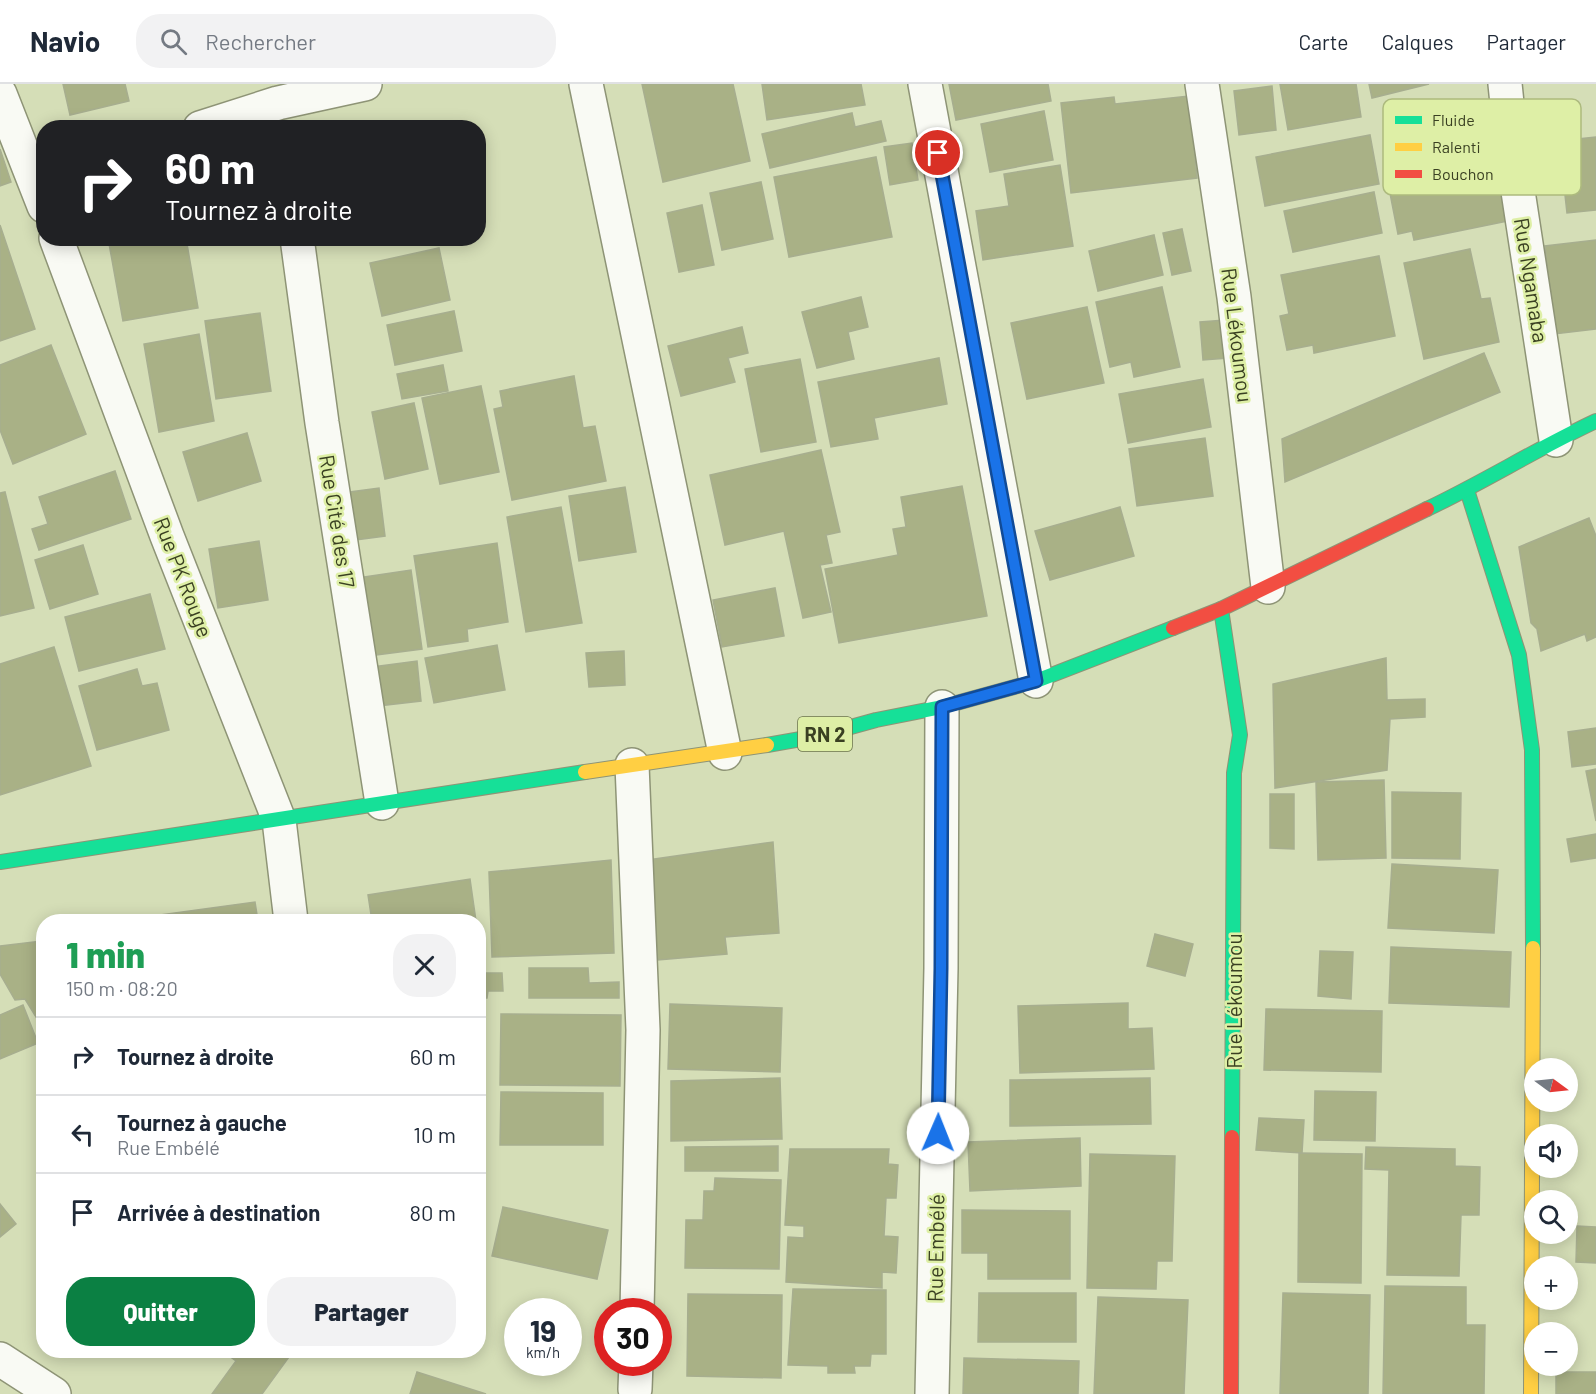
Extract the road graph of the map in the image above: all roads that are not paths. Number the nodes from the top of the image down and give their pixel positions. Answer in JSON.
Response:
{"nodes":[{"id":1,"x":365,"y":84,"type":"edge"},
{"id":2,"x":586,"y":84,"type":"edge"},
{"id":3,"x":925,"y":84,"type":"edge"},
{"id":4,"x":1202,"y":84,"type":"edge"},
{"id":5,"x":1505,"y":84,"type":"edge"},
{"id":6,"x":0,"y":94,"type":"edge"},
{"id":7,"x":1507,"y":99,"type":"edge"},
{"id":8,"x":278,"y":105,"type":"edge"},
{"id":9,"x":227,"y":120,"type":"edge"},
{"id":10,"x":36,"y":181,"type":"edge"},
{"id":11,"x":1519,"y":195,"type":"edge"},
{"id":12,"x":59,"y":246,"type":"edge"},
{"id":13,"x":298,"y":246,"type":"edge"},
{"id":14,"x":1596,"y":422,"type":"edge"},
{"id":15,"x":1556,"y":440,"type":"junction"},
{"id":16,"x":1467,"y":490,"type":"junction"},
{"id":17,"x":1268,"y":586,"type":"junction"},
{"id":18,"x":1221,"y":609,"type":"junction"},
{"id":19,"x":1036,"y":681,"type":"junction"},
{"id":20,"x":942,"y":707,"type":"junction"},
{"id":21,"x":725,"y":753,"type":"junction"},
{"id":22,"x":632,"y":765,"type":"junction"},
{"id":23,"x":382,"y":803,"type":"junction"},
{"id":24,"x":279,"y":820,"type":"junction"},
{"id":25,"x":0,"y":862,"type":"edge"},
{"id":26,"x":290,"y":914,"type":"edge"},
{"id":27,"x":637,"y":1298,"type":"edge"},
{"id":28,"x":0,"y":1359,"type":"edge"},
{"id":29,"x":54,"y":1394,"type":"edge"},
{"id":30,"x":932,"y":1394,"type":"edge"},
{"id":31,"x":1231,"y":1394,"type":"edge"},
{"id":32,"x":1531,"y":1394,"type":"edge"}],
"edges":[{"from":1,"to":8,"type":"street"},
{"from":2,"to":21,"type":"street"},
{"from":3,"to":19,"type":"street"},
{"from":4,"to":17,"type":"street","name":"Rue Lékoumou"},
{"from":5,"to":7,"type":"street","name":"Rue Ngamaba"},
{"from":6,"to":10,"type":"street"},
{"from":8,"to":9,"type":"street"},
{"from":11,"to":15,"type":"street","name":"Rue Ngamaba"},
{"from":12,"to":24,"type":"street","name":"Rue PK Rouge"},
{"from":13,"to":23,"type":"street","name":"Rue Cité des 17"},
{"from":14,"to":15,"type":"main road","number":"RN 2"},
{"from":15,"to":16,"type":"main road","number":"RN 2"},
{"from":16,"to":17,"type":"main road","number":"RN 2"},
{"from":16,"to":32,"type":"main road"},
{"from":17,"to":18,"type":"main road","number":"RN 2"},
{"from":18,"to":19,"type":"main road","number":"RN 2"},
{"from":18,"to":31,"type":"main road","name":"Rue Lékoumou"},
{"from":19,"to":20,"type":"main road","number":"RN 2"},
{"from":20,"to":21,"type":"main road","number":"RN 2"},
{"from":20,"to":30,"type":"street","name":"Rue Embélé"},
{"from":21,"to":22,"type":"main road","number":"RN 2"},
{"from":22,"to":23,"type":"main road","number":"RN 2"},
{"from":22,"to":27,"type":"street"},
{"from":23,"to":24,"type":"main road","number":"RN 2"},
{"from":24,"to":25,"type":"main road","number":"RN 2"},
{"from":24,"to":26,"type":"street","name":"Rue PK Rouge"},
{"from":28,"to":29,"type":"street"}]}
